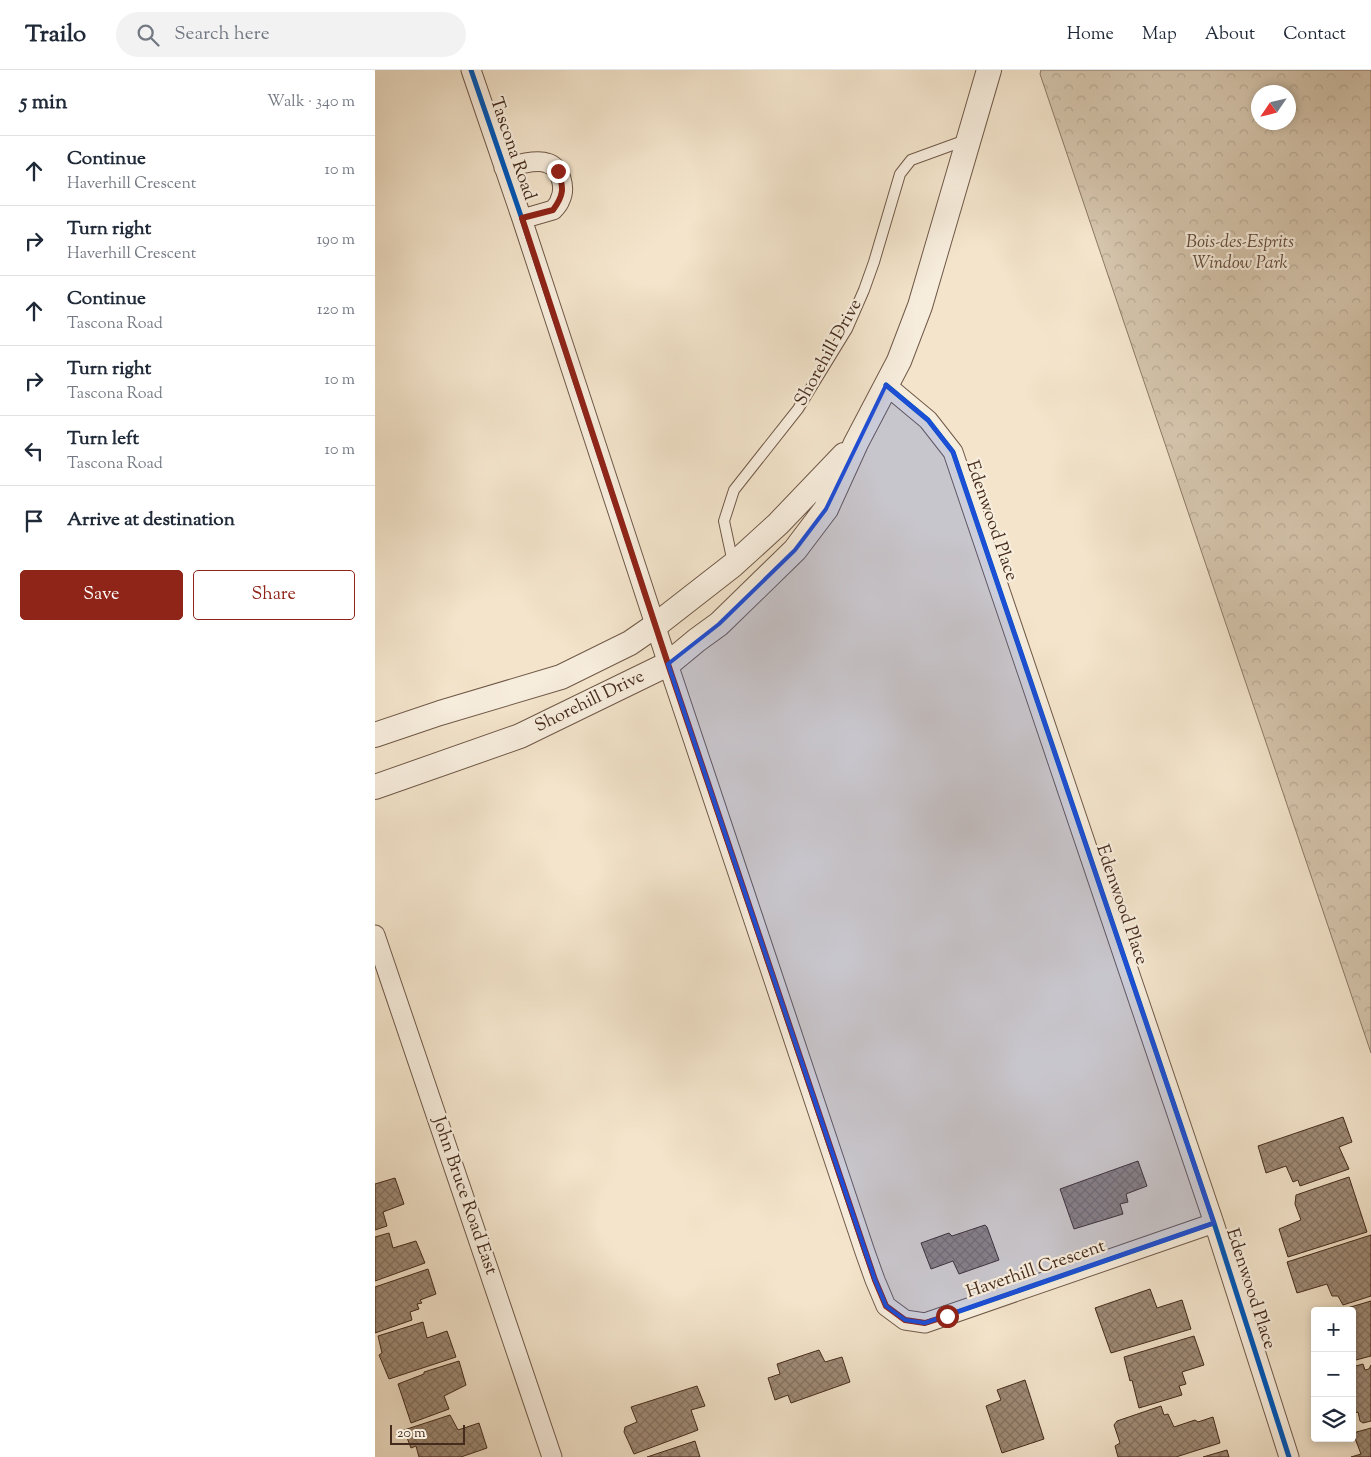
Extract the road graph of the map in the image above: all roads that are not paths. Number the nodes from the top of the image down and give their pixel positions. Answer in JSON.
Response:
{"nodes":[{"id":1,"x":471,"y":70,"type":"edge"},
{"id":2,"x":989,"y":70,"type":"edge"},
{"id":3,"x":969,"y":139,"type":"junction"},
{"id":4,"x":504,"y":168,"type":"junction"},
{"id":5,"x":522,"y":218,"type":"junction"},
{"id":6,"x":886,"y":386,"type":"junction"},
{"id":7,"x":856,"y":443,"type":"junction"},
{"id":8,"x":733,"y":565,"type":"junction"},
{"id":9,"x":656,"y":625,"type":"junction"},
{"id":10,"x":668,"y":664,"type":"junction"},
{"id":11,"x":375,"y":735,"type":"edge"},
{"id":12,"x":375,"y":787,"type":"edge"},
{"id":13,"x":375,"y":935,"type":"edge"},
{"id":14,"x":1214,"y":1222,"type":"junction"},
{"id":15,"x":552,"y":1457,"type":"edge"},
{"id":16,"x":1289,"y":1457,"type":"edge"}],
"edges":[{"from":1,"to":4,"type":"street","name":"Tascona Road"},
{"from":2,"to":3,"type":"street","name":"Shorehill Drive"},
{"from":3,"to":6,"type":"street","name":"Shorehill Drive"},
{"from":3,"to":8,"type":"lane","name":"Shorehill Drive"},
{"from":4,"to":5,"type":"street","name":"Tascona Road"},
{"from":4,"to":5,"type":"street","name":"Tascona Road"},
{"from":5,"to":9,"type":"street","name":"Tascona Road"},
{"from":6,"to":7,"type":"street","name":"Shorehill Drive"},
{"from":6,"to":14,"type":"street","name":"Edenwood Place"},
{"from":7,"to":8,"type":"street","name":"Shorehill Drive"},
{"from":7,"to":10,"type":"street","name":"Shorehill Drive"},
{"from":8,"to":9,"type":"street","name":"Shorehill Drive"},
{"from":9,"to":10,"type":"street","name":"Tascona Road"},
{"from":9,"to":11,"type":"street","name":"Shorehill Drive"},
{"from":10,"to":12,"type":"street","name":"Shorehill Drive"},
{"from":10,"to":14,"type":"street","name":"Haverhill Crescent"},
{"from":13,"to":15,"type":"street","name":"John Bruce Road East"},
{"from":14,"to":16,"type":"street","name":"Edenwood Place"}]}
